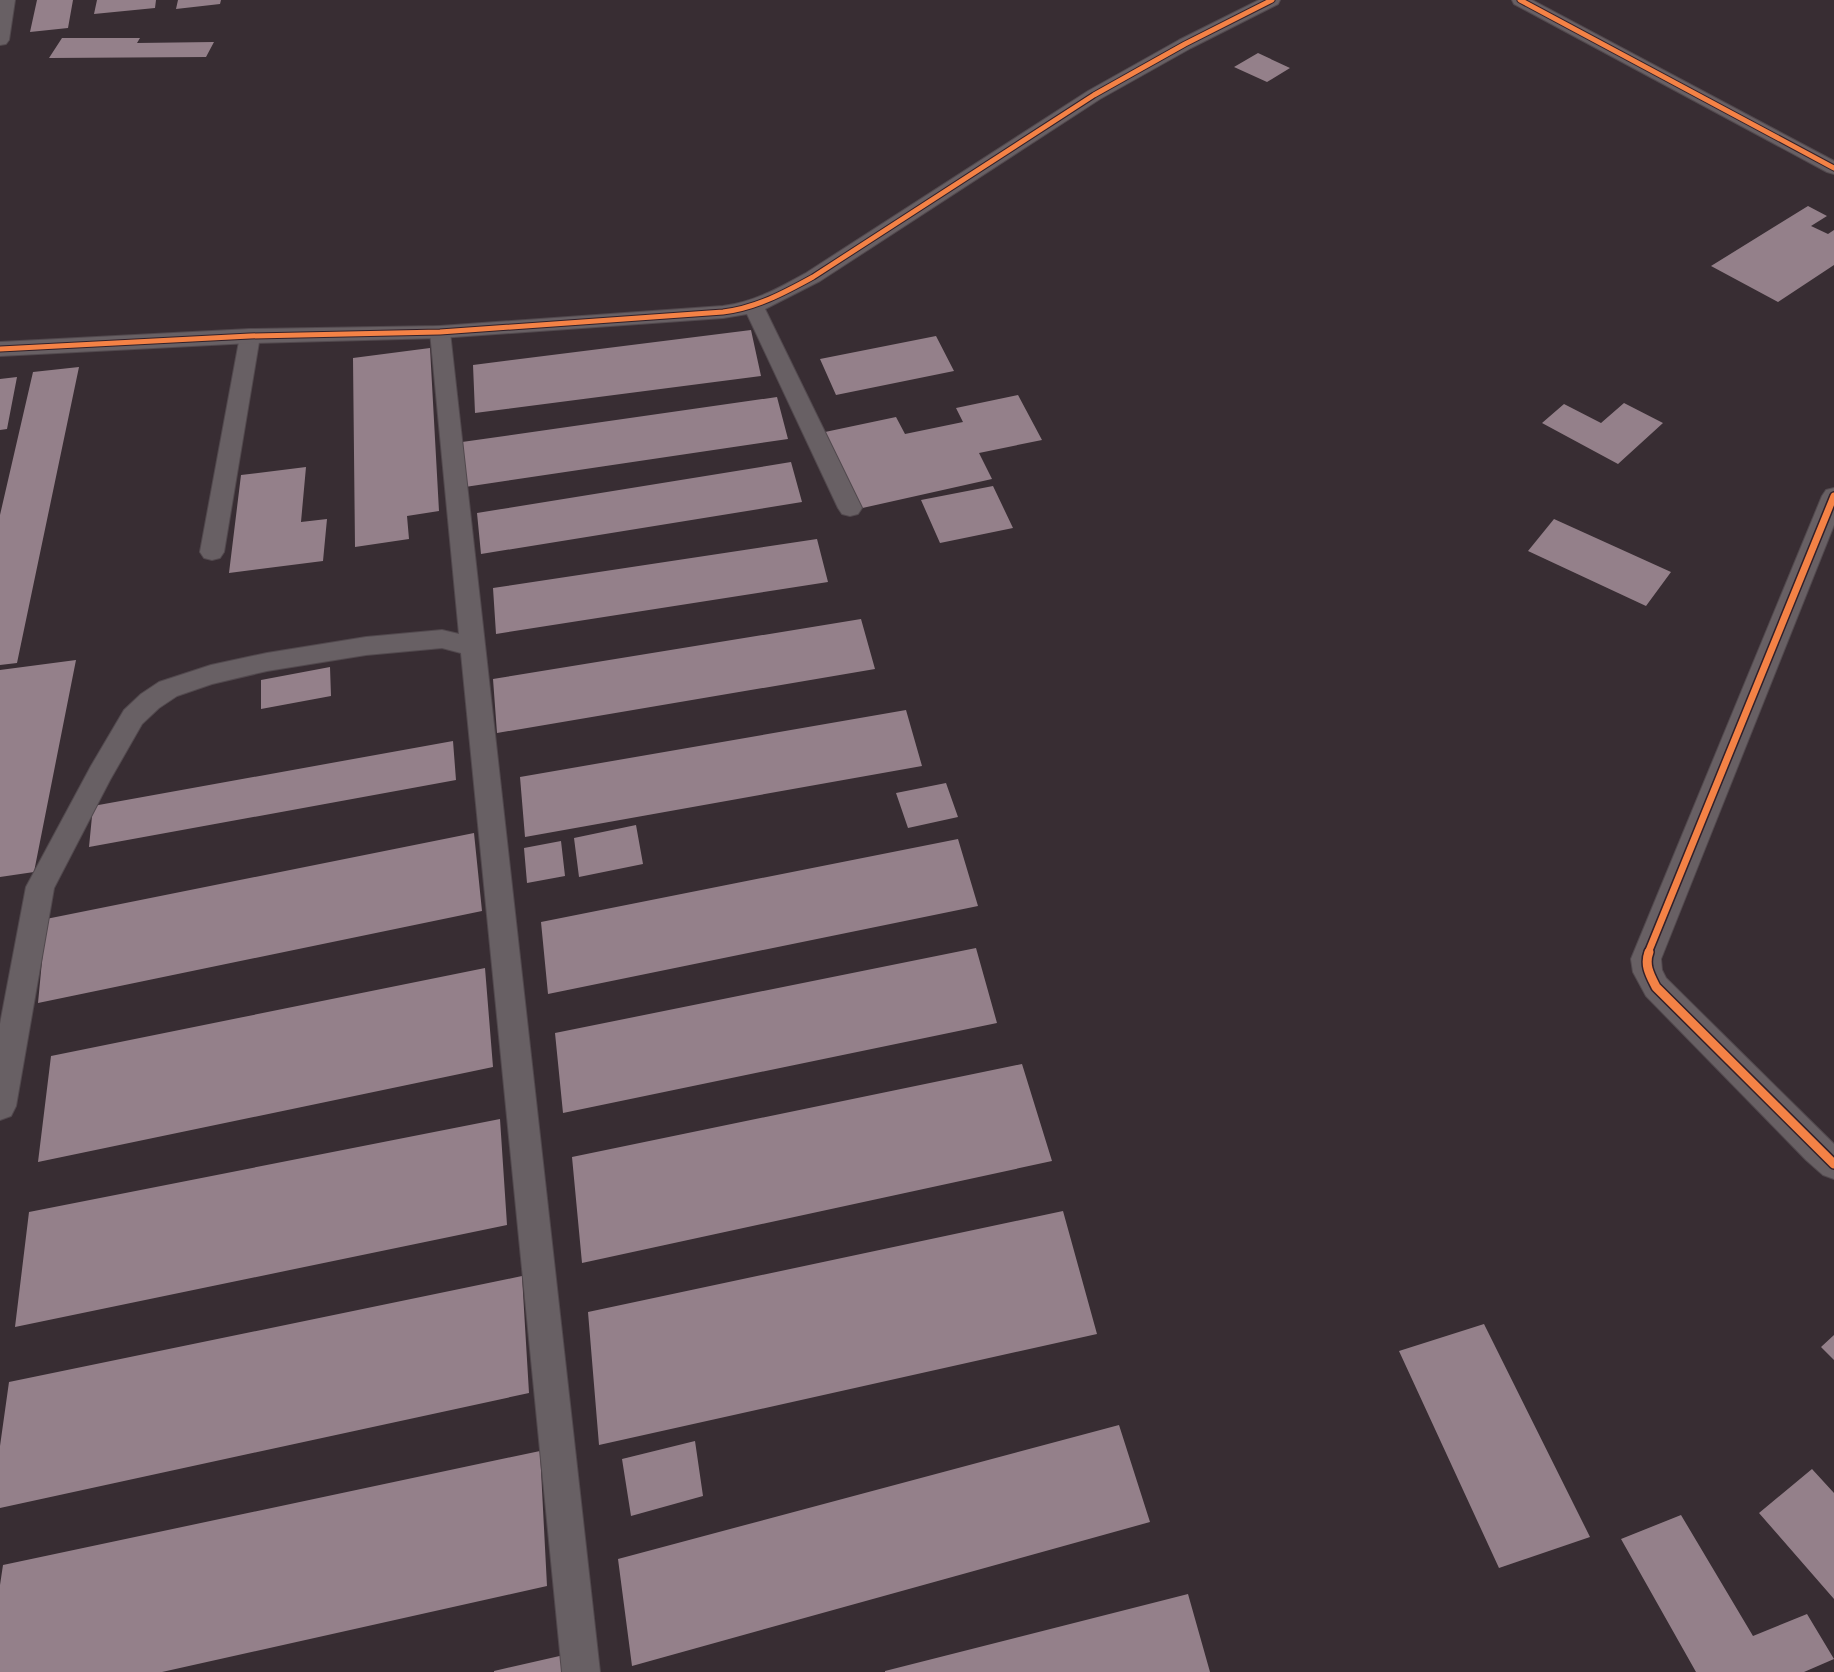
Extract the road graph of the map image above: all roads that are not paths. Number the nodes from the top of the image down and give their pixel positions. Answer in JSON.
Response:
{"nodes":[{"id":1,"x":7,"y":0,"type":"edge"},
{"id":2,"x":1272,"y":0,"type":"edge"},
{"id":3,"x":1520,"y":0,"type":"edge"},
{"id":4,"x":0,"y":40,"type":"edge"},
{"id":5,"x":1834,"y":168,"type":"edge"},
{"id":6,"x":754,"y":307,"type":"junction"},
{"id":7,"x":440,"y":332,"type":"junction"},
{"id":8,"x":250,"y":336,"type":"junction"},
{"id":9,"x":0,"y":349,"type":"edge"},
{"id":10,"x":1834,"y":496,"type":"edge"},
{"id":11,"x":850,"y":508,"type":"dead end"},
{"id":12,"x":212,"y":552,"type":"dead end"},
{"id":13,"x":473,"y":646,"type":"junction"},
{"id":14,"x":0,"y":1106,"type":"edge"},
{"id":15,"x":1834,"y":1164,"type":"edge"},
{"id":16,"x":581,"y":1672,"type":"edge"}],
"edges":[{"from":1,"to":4,"type":"street"},
{"from":2,"to":6,"type":"street"},
{"from":3,"to":5,"type":"street"},
{"from":6,"to":7,"type":"street"},
{"from":6,"to":11,"type":"street"},
{"from":7,"to":8,"type":"street"},
{"from":7,"to":13,"type":"street"},
{"from":8,"to":9,"type":"street"},
{"from":8,"to":12,"type":"street"},
{"from":10,"to":15,"type":"street"},
{"from":13,"to":14,"type":"street"},
{"from":13,"to":16,"type":"street"}]}
